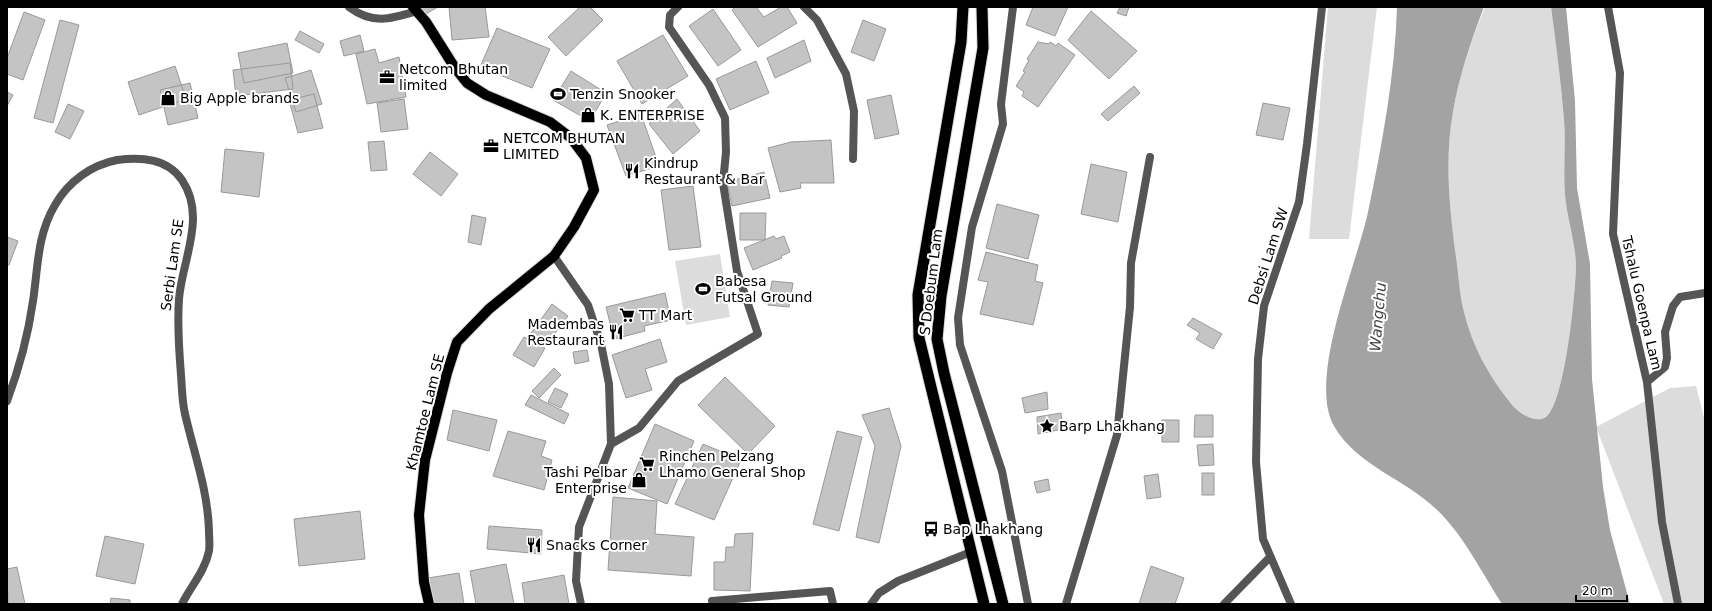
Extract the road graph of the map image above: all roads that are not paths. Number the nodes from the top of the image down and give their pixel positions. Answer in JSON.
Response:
{"nodes":[{"id":1,"x":349,"y":7,"type":"edge"},
{"id":2,"x":678,"y":7,"type":"edge"},
{"id":3,"x":804,"y":7,"type":"edge"},
{"id":4,"x":962,"y":7,"type":"edge"},
{"id":5,"x":982,"y":7,"type":"edge"},
{"id":6,"x":1013,"y":7,"type":"edge"},
{"id":7,"x":1322,"y":7,"type":"edge"},
{"id":8,"x":1608,"y":7,"type":"edge"},
{"id":9,"x":415,"y":9,"type":"edge"},
{"id":10,"x":1150,"y":157,"type":"dead end"},
{"id":11,"x":853,"y":159,"type":"dead end"},
{"id":12,"x":554,"y":256,"type":"junction"},
{"id":13,"x":1705,"y":292,"type":"edge"},
{"id":14,"x":1647,"y":382,"type":"junction"},
{"id":15,"x":7,"y":401,"type":"edge"},
{"id":16,"x":611,"y":444,"type":"junction"},
{"id":17,"x":971,"y":552,"type":"junction"},
{"id":18,"x":1270,"y":557,"type":"junction"},
{"id":19,"x":712,"y":602,"type":"dead end"},
{"id":20,"x":182,"y":604,"type":"edge"},
{"id":21,"x":429,"y":604,"type":"edge"},
{"id":22,"x":581,"y":604,"type":"edge"},
{"id":23,"x":833,"y":604,"type":"edge"},
{"id":24,"x":872,"y":604,"type":"edge"},
{"id":25,"x":984,"y":604,"type":"edge"},
{"id":26,"x":1003,"y":604,"type":"edge"},
{"id":27,"x":1028,"y":604,"type":"edge"},
{"id":28,"x":1066,"y":604,"type":"edge"},
{"id":29,"x":1224,"y":604,"type":"edge"},
{"id":30,"x":1291,"y":604,"type":"edge"},
{"id":31,"x":1678,"y":604,"type":"edge"}],
"edges":[{"from":1,"to":9,"type":"street"},
{"from":2,"to":16,"type":"street"},
{"from":3,"to":11,"type":"street"},
{"from":4,"to":17,"type":"highway","name":"S Doebum Lam"},
{"from":5,"to":26,"type":"highway","name":"S Doebum Lam"},
{"from":6,"to":27,"type":"street"},
{"from":7,"to":18,"type":"street","name":"Debsi Lam SW"},
{"from":8,"to":14,"type":"street","name":"Tshalu Goenpa Lam"},
{"from":9,"to":12,"type":"main road","name":"Khamtoe Lam SE"},
{"from":10,"to":28,"type":"street"},
{"from":12,"to":16,"type":"street"},
{"from":12,"to":21,"type":"main road","name":"Khamtoe Lam SE"},
{"from":13,"to":14,"type":"street"},
{"from":14,"to":31,"type":"street","name":"Tshalu Goenpa Lam"},
{"from":15,"to":20,"type":"street","name":"Serbi Lam SE"},
{"from":16,"to":22,"type":"street"},
{"from":17,"to":24,"type":"street"},
{"from":17,"to":25,"type":"highway","name":"S Doebum Lam"},
{"from":18,"to":29,"type":"street"},
{"from":18,"to":30,"type":"street","name":"Debsi Lam SW"},
{"from":19,"to":23,"type":"street"}]}
